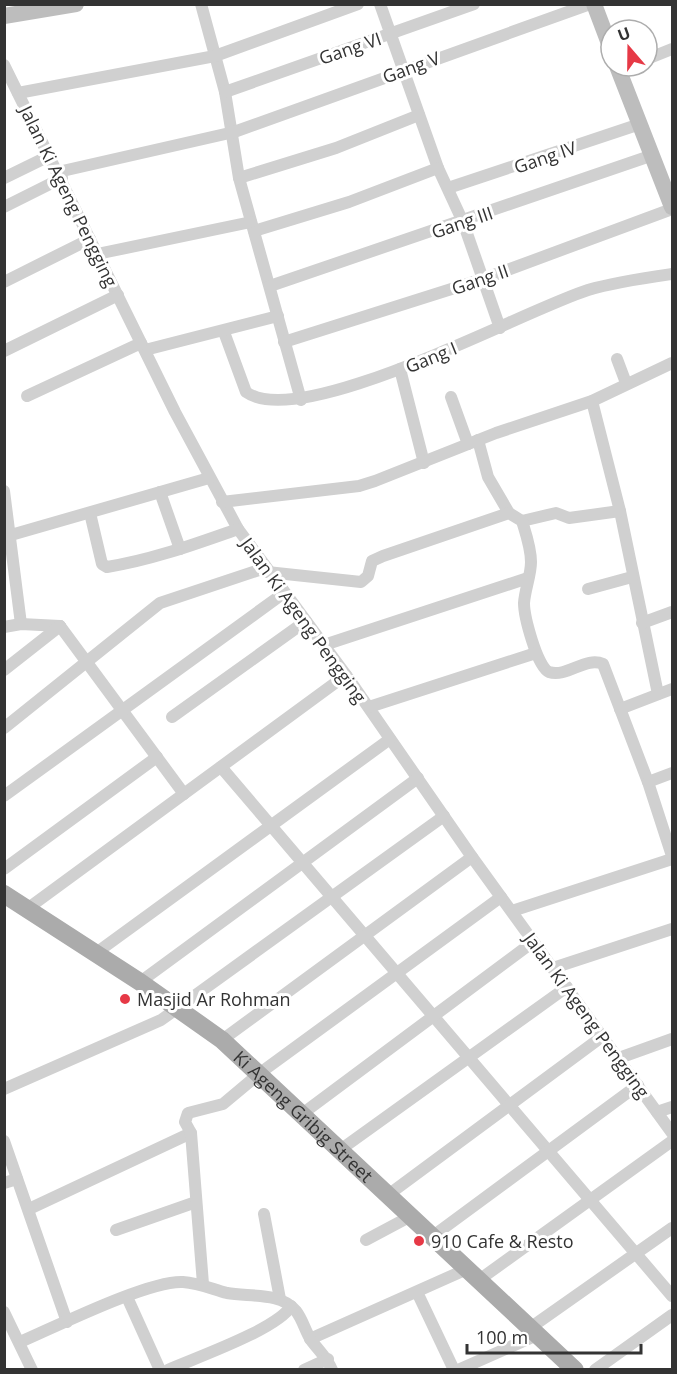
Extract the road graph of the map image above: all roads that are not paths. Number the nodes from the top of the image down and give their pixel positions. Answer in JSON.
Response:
{"nodes":[{"id":1,"x":76,"y":4,"type":"edge"},
{"id":2,"x":201,"y":4,"type":"edge"},
{"id":3,"x":358,"y":4,"type":"edge"},
{"id":4,"x":381,"y":4,"type":"edge"},
{"id":5,"x":474,"y":4,"type":"edge"},
{"id":6,"x":592,"y":4,"type":"edge"},
{"id":7,"x":36,"y":7,"type":"edge"},
{"id":8,"x":4,"y":16,"type":"edge"},
{"id":9,"x":599,"y":21,"type":"edge"},
{"id":10,"x":391,"y":34,"type":"junction"},
{"id":11,"x":214,"y":56,"type":"junction"},
{"id":12,"x":4,"y":65,"type":"edge"},
{"id":13,"x":404,"y":70,"type":"junction"},
{"id":14,"x":625,"y":78,"type":"edge"},
{"id":15,"x":225,"y":92,"type":"junction"},
{"id":16,"x":18,"y":93,"type":"junction"},
{"id":17,"x":419,"y":115,"type":"junction"},
{"id":18,"x":640,"y":124,"type":"junction"},
{"id":19,"x":234,"y":132,"type":"junction"},
{"id":20,"x":652,"y":155,"type":"junction"},
{"id":21,"x":49,"y":156,"type":"junction"},
{"id":22,"x":438,"y":168,"type":"junction"},
{"id":23,"x":60,"y":175,"type":"junction"},
{"id":24,"x":4,"y":178,"type":"edge"},
{"id":25,"x":239,"y":178,"type":"junction"},
{"id":26,"x":448,"y":188,"type":"junction"},
{"id":27,"x":4,"y":207,"type":"edge"},
{"id":28,"x":672,"y":208,"type":"edge"},
{"id":29,"x":464,"y":222,"type":"junction"},
{"id":30,"x":252,"y":226,"type":"junction"},
{"id":31,"x":90,"y":239,"type":"junction"},
{"id":32,"x":97,"y":254,"type":"junction"},
{"id":33,"x":672,"y":274,"type":"edge"},
{"id":34,"x":483,"y":279,"type":"junction"},
{"id":35,"x":4,"y":282,"type":"edge"},
{"id":36,"x":270,"y":286,"type":"junction"},
{"id":37,"x":118,"y":295,"type":"junction"},
{"id":38,"x":278,"y":316,"type":"junction"},
{"id":39,"x":500,"y":328,"type":"junction"},
{"id":40,"x":224,"y":332,"type":"junction"},
{"id":41,"x":284,"y":342,"type":"junction"},
{"id":42,"x":143,"y":346,"type":"junction"},
{"id":43,"x":4,"y":351,"type":"edge"},
{"id":44,"x":617,"y":359,"type":"dead end"},
{"id":45,"x":672,"y":363,"type":"edge"},
{"id":46,"x":400,"y":369,"type":"junction"},
{"id":47,"x":626,"y":383,"type":"junction"},
{"id":48,"x":27,"y":396,"type":"dead end"},
{"id":49,"x":451,"y":397,"type":"dead end"},
{"id":50,"x":301,"y":400,"type":"junction"},
{"id":51,"x":592,"y":401,"type":"junction"},
{"id":52,"x":473,"y":442,"type":"junction"},
{"id":53,"x":424,"y":463,"type":"junction"},
{"id":54,"x":209,"y":478,"type":"junction"},
{"id":55,"x":4,"y":491,"type":"edge"},
{"id":56,"x":160,"y":492,"type":"junction"},
{"id":57,"x":222,"y":502,"type":"junction"},
{"id":58,"x":620,"y":511,"type":"junction"},
{"id":59,"x":90,"y":513,"type":"junction"},
{"id":60,"x":510,"y":513,"type":"junction"},
{"id":61,"x":522,"y":521,"type":"junction"},
{"id":62,"x":238,"y":529,"type":"junction"},
{"id":63,"x":7,"y":536,"type":"edge"},
{"id":64,"x":180,"y":549,"type":"junction"},
{"id":65,"x":266,"y":570,"type":"junction"},
{"id":66,"x":632,"y":577,"type":"junction"},
{"id":67,"x":528,"y":578,"type":"junction"},
{"id":68,"x":588,"y":588,"type":"dead end"},
{"id":69,"x":284,"y":593,"type":"junction"},
{"id":70,"x":672,"y":612,"type":"edge"},
{"id":71,"x":306,"y":621,"type":"junction"},
{"id":72,"x":642,"y":623,"type":"junction"},
{"id":73,"x":21,"y":624,"type":"junction"},
{"id":74,"x":60,"y":626,"type":"junction"},
{"id":75,"x":4,"y":627,"type":"edge"},
{"id":76,"x":324,"y":645,"type":"junction"},
{"id":77,"x":536,"y":652,"type":"junction"},
{"id":78,"x":87,"y":662,"type":"junction"},
{"id":79,"x":4,"y":670,"type":"edge"},
{"id":80,"x":346,"y":675,"type":"junction"},
{"id":81,"x":672,"y":689,"type":"edge"},
{"id":82,"x":658,"y":694,"type":"junction"},
{"id":83,"x":369,"y":707,"type":"junction"},
{"id":84,"x":620,"y":709,"type":"junction"},
{"id":85,"x":123,"y":710,"type":"junction"},
{"id":86,"x":172,"y":717,"type":"dead end"},
{"id":87,"x":4,"y":728,"type":"edge"},
{"id":88,"x":390,"y":739,"type":"junction"},
{"id":89,"x":157,"y":757,"type":"junction"},
{"id":90,"x":221,"y":767,"type":"junction"},
{"id":91,"x":672,"y":773,"type":"edge"},
{"id":92,"x":418,"y":778,"type":"junction"},
{"id":93,"x":648,"y":782,"type":"junction"},
{"id":94,"x":184,"y":794,"type":"junction"},
{"id":95,"x":4,"y":796,"type":"edge"},
{"id":96,"x":444,"y":816,"type":"junction"},
{"id":97,"x":272,"y":826,"type":"junction"},
{"id":98,"x":472,"y":857,"type":"junction"},
{"id":99,"x":672,"y":858,"type":"edge"},
{"id":100,"x":303,"y":863,"type":"junction"},
{"id":101,"x":4,"y":869,"type":"edge"},
{"id":102,"x":4,"y":894,"type":"edge"},
{"id":103,"x":332,"y":897,"type":"junction"},
{"id":104,"x":501,"y":897,"type":"junction"},
{"id":105,"x":27,"y":909,"type":"junction"},
{"id":106,"x":512,"y":911,"type":"junction"},
{"id":107,"x":672,"y":929,"type":"edge"},
{"id":108,"x":364,"y":934,"type":"junction"},
{"id":109,"x":533,"y":942,"type":"junction"},
{"id":110,"x":96,"y":953,"type":"junction"},
{"id":111,"x":553,"y":968,"type":"junction"},
{"id":112,"x":397,"y":973,"type":"junction"},
{"id":113,"x":140,"y":982,"type":"junction"},
{"id":114,"x":567,"y":987,"type":"junction"},
{"id":115,"x":179,"y":1008,"type":"junction"},
{"id":116,"x":434,"y":1017,"type":"junction"},
{"id":117,"x":603,"y":1036,"type":"junction"},
{"id":118,"x":672,"y":1039,"type":"edge"},
{"id":119,"x":222,"y":1040,"type":"junction"},
{"id":120,"x":469,"y":1058,"type":"junction"},
{"id":121,"x":619,"y":1058,"type":"junction"},
{"id":122,"x":260,"y":1073,"type":"junction"},
{"id":123,"x":638,"y":1085,"type":"junction"},
{"id":124,"x":4,"y":1089,"type":"edge"},
{"id":125,"x":510,"y":1105,"type":"junction"},
{"id":126,"x":672,"y":1107,"type":"edge"},
{"id":127,"x":657,"y":1112,"type":"junction"},
{"id":128,"x":302,"y":1114,"type":"junction"},
{"id":129,"x":191,"y":1133,"type":"junction"},
{"id":130,"x":672,"y":1133,"type":"edge"},
{"id":131,"x":4,"y":1141,"type":"edge"},
{"id":132,"x":672,"y":1141,"type":"edge"},
{"id":133,"x":340,"y":1150,"type":"junction"},
{"id":134,"x":549,"y":1151,"type":"junction"},
{"id":135,"x":17,"y":1179,"type":"junction"},
{"id":136,"x":4,"y":1183,"type":"edge"},
{"id":137,"x":388,"y":1195,"type":"junction"},
{"id":138,"x":591,"y":1201,"type":"junction"},
{"id":139,"x":196,"y":1202,"type":"junction"},
{"id":140,"x":29,"y":1209,"type":"junction"},
{"id":141,"x":264,"y":1214,"type":"dead end"},
{"id":142,"x":411,"y":1216,"type":"junction"},
{"id":143,"x":672,"y":1228,"type":"edge"},
{"id":144,"x":116,"y":1230,"type":"dead end"},
{"id":145,"x":433,"y":1236,"type":"junction"},
{"id":146,"x":366,"y":1240,"type":"dead end"},
{"id":147,"x":636,"y":1253,"type":"junction"},
{"id":148,"x":473,"y":1275,"type":"junction"},
{"id":149,"x":203,"y":1284,"type":"junction"},
{"id":150,"x":417,"y":1292,"type":"junction"},
{"id":151,"x":672,"y":1296,"type":"edge"},
{"id":152,"x":127,"y":1297,"type":"junction"},
{"id":153,"x":285,"y":1303,"type":"junction"},
{"id":154,"x":4,"y":1312,"type":"edge"},
{"id":155,"x":672,"y":1315,"type":"edge"},
{"id":156,"x":67,"y":1322,"type":"junction"},
{"id":157,"x":533,"y":1331,"type":"junction"},
{"id":158,"x":310,"y":1339,"type":"junction"},
{"id":159,"x":20,"y":1342,"type":"junction"},
{"id":160,"x":330,"y":1364,"type":"edge"},
{"id":161,"x":32,"y":1370,"type":"edge"},
{"id":162,"x":160,"y":1370,"type":"edge"},
{"id":163,"x":168,"y":1370,"type":"edge"},
{"id":164,"x":304,"y":1370,"type":"edge"},
{"id":165,"x":456,"y":1370,"type":"edge"},
{"id":166,"x":575,"y":1370,"type":"edge"},
{"id":167,"x":595,"y":1370,"type":"edge"}],
"edges":[{"from":1,"to":7,"type":"main road"},
{"from":2,"to":11,"type":"street"},
{"from":3,"to":11,"type":"street"},
{"from":4,"to":10,"type":"street"},
{"from":5,"to":10,"type":"street","name":"Gang VI"},
{"from":6,"to":9,"type":"main road"},
{"from":6,"to":13,"type":"street","name":"Gang V"},
{"from":7,"to":8,"type":"main road"},
{"from":10,"to":13,"type":"street"},
{"from":10,"to":15,"type":"street","name":"Gang VI"},
{"from":11,"to":15,"type":"street"},
{"from":11,"to":16,"type":"street"},
{"from":12,"to":16,"type":"street","name":"Jalan Ki Ageng Pengging"},
{"from":13,"to":17,"type":"street"},
{"from":13,"to":19,"type":"street","name":"Gang V"},
{"from":14,"to":18,"type":"main road"},
{"from":15,"to":19,"type":"street"},
{"from":16,"to":21,"type":"street","name":"Jalan Ki Ageng Pengging"},
{"from":17,"to":22,"type":"street"},
{"from":17,"to":25,"type":"street"},
{"from":18,"to":20,"type":"main road"},
{"from":18,"to":26,"type":"street","name":"Gang IV"},
{"from":19,"to":23,"type":"street","name":"Gang V"},
{"from":19,"to":25,"type":"street"},
{"from":20,"to":28,"type":"main road"},
{"from":20,"to":29,"type":"street","name":"Gang III"},
{"from":21,"to":23,"type":"street","name":"Jalan Ki Ageng Pengging"},
{"from":21,"to":24,"type":"street"},
{"from":22,"to":26,"type":"street"},
{"from":22,"to":30,"type":"street"},
{"from":23,"to":27,"type":"street","name":"Gang V"},
{"from":23,"to":31,"type":"street","name":"Jalan Ki Ageng Pengging"},
{"from":25,"to":30,"type":"street"},
{"from":26,"to":29,"type":"street"},
{"from":28,"to":34,"type":"street","name":"Gang II"},
{"from":29,"to":34,"type":"street"},
{"from":29,"to":36,"type":"street","name":"Gang III"},
{"from":30,"to":32,"type":"street"},
{"from":30,"to":36,"type":"street"},
{"from":31,"to":32,"type":"street","name":"Jalan Ki Ageng Pengging"},
{"from":31,"to":35,"type":"street"},
{"from":32,"to":37,"type":"street","name":"Jalan Ki Ageng Pengging"},
{"from":33,"to":39,"type":"street","name":"Gang I"},
{"from":34,"to":39,"type":"street"},
{"from":34,"to":41,"type":"street","name":"Gang II"},
{"from":36,"to":38,"type":"street"},
{"from":37,"to":42,"type":"street","name":"Jalan Ki Ageng Pengging"},
{"from":37,"to":43,"type":"street"},
{"from":38,"to":40,"type":"street"},
{"from":38,"to":41,"type":"street"},
{"from":39,"to":46,"type":"street","name":"Gang I"},
{"from":40,"to":42,"type":"street"},
{"from":40,"to":50,"type":"street","name":"Gang I"},
{"from":41,"to":50,"type":"street"},
{"from":42,"to":48,"type":"street"},
{"from":42,"to":54,"type":"street","name":"Jalan Ki Ageng Pengging"},
{"from":44,"to":47,"type":"street"},
{"from":45,"to":47,"type":"street"},
{"from":46,"to":50,"type":"street","name":"Gang I"},
{"from":46,"to":53,"type":"street"},
{"from":47,"to":51,"type":"street"},
{"from":49,"to":52,"type":"street"},
{"from":51,"to":52,"type":"street"},
{"from":51,"to":58,"type":"street"},
{"from":52,"to":53,"type":"street"},
{"from":52,"to":60,"type":"street"},
{"from":53,"to":57,"type":"street"},
{"from":54,"to":56,"type":"street"},
{"from":54,"to":57,"type":"street","name":"Jalan Ki Ageng Pengging"},
{"from":55,"to":63,"type":"street"},
{"from":56,"to":59,"type":"street"},
{"from":56,"to":64,"type":"street"},
{"from":57,"to":62,"type":"street","name":"Jalan Ki Ageng Pengging"},
{"from":58,"to":61,"type":"street"},
{"from":58,"to":66,"type":"street"},
{"from":59,"to":63,"type":"street"},
{"from":59,"to":64,"type":"street"},
{"from":60,"to":61,"type":"street"},
{"from":60,"to":65,"type":"street"},
{"from":61,"to":67,"type":"street"},
{"from":62,"to":64,"type":"street"},
{"from":62,"to":65,"type":"street","name":"Jalan Ki Ageng Pengging"},
{"from":63,"to":73,"type":"street"},
{"from":65,"to":69,"type":"street","name":"Jalan Ki Ageng Pengging"},
{"from":65,"to":78,"type":"street"},
{"from":66,"to":68,"type":"street"},
{"from":66,"to":72,"type":"street"},
{"from":67,"to":76,"type":"street"},
{"from":67,"to":77,"type":"street"},
{"from":69,"to":71,"type":"street","name":"Jalan Ki Ageng Pengging"},
{"from":69,"to":85,"type":"street"},
{"from":70,"to":72,"type":"street"},
{"from":71,"to":76,"type":"street","name":"Jalan Ki Ageng Pengging"},
{"from":71,"to":86,"type":"street"},
{"from":72,"to":82,"type":"street"},
{"from":73,"to":74,"type":"street"},
{"from":73,"to":75,"type":"street"},
{"from":74,"to":78,"type":"street"},
{"from":74,"to":79,"type":"street"},
{"from":76,"to":80,"type":"street","name":"Jalan Ki Ageng Pengging"},
{"from":77,"to":83,"type":"street"},
{"from":77,"to":84,"type":"street"},
{"from":78,"to":85,"type":"street"},
{"from":78,"to":87,"type":"street"},
{"from":80,"to":83,"type":"street","name":"Jalan Ki Ageng Pengging"},
{"from":80,"to":90,"type":"street"},
{"from":81,"to":82,"type":"street"},
{"from":82,"to":84,"type":"street"},
{"from":83,"to":88,"type":"street","name":"Jalan Ki Ageng Pengging"},
{"from":84,"to":93,"type":"street"},
{"from":85,"to":89,"type":"street"},
{"from":85,"to":95,"type":"street"},
{"from":88,"to":92,"type":"street","name":"Jalan Ki Ageng Pengging"},
{"from":88,"to":97,"type":"street"},
{"from":89,"to":94,"type":"street"},
{"from":89,"to":101,"type":"street"},
{"from":90,"to":94,"type":"street"},
{"from":90,"to":97,"type":"street"},
{"from":91,"to":93,"type":"street"},
{"from":92,"to":96,"type":"street","name":"Jalan Ki Ageng Pengging"},
{"from":92,"to":100,"type":"street"},
{"from":93,"to":99,"type":"street"},
{"from":94,"to":105,"type":"street"},
{"from":96,"to":98,"type":"street","name":"Jalan Ki Ageng Pengging"},
{"from":96,"to":103,"type":"street"},
{"from":97,"to":100,"type":"street"},
{"from":97,"to":110,"type":"street"},
{"from":98,"to":104,"type":"street","name":"Jalan Ki Ageng Pengging"},
{"from":98,"to":108,"type":"street"},
{"from":99,"to":106,"type":"street"},
{"from":100,"to":103,"type":"street"},
{"from":100,"to":113,"type":"street"},
{"from":102,"to":105,"type":"main road","name":"Ki Ageng Gribig Street"},
{"from":103,"to":108,"type":"street"},
{"from":103,"to":115,"type":"street"},
{"from":104,"to":106,"type":"street","name":"Jalan Ki Ageng Pengging"},
{"from":104,"to":112,"type":"street"},
{"from":105,"to":110,"type":"main road","name":"Ki Ageng Gribig Street"},
{"from":106,"to":109,"type":"street","name":"Jalan Ki Ageng Pengging"},
{"from":107,"to":111,"type":"street"},
{"from":108,"to":112,"type":"street"},
{"from":108,"to":119,"type":"street"},
{"from":109,"to":111,"type":"street","name":"Jalan Ki Ageng Pengging"},
{"from":109,"to":116,"type":"street"},
{"from":110,"to":113,"type":"main road","name":"Ki Ageng Gribig Street"},
{"from":111,"to":114,"type":"street","name":"Jalan Ki Ageng Pengging"},
{"from":112,"to":116,"type":"street"},
{"from":112,"to":122,"type":"street"},
{"from":113,"to":115,"type":"main road","name":"Ki Ageng Gribig Street"},
{"from":114,"to":117,"type":"street","name":"Jalan Ki Ageng Pengging"},
{"from":114,"to":120,"type":"street"},
{"from":115,"to":119,"type":"main road","name":"Ki Ageng Gribig Street"},
{"from":115,"to":124,"type":"street"},
{"from":116,"to":120,"type":"street"},
{"from":116,"to":128,"type":"street"},
{"from":117,"to":121,"type":"street","name":"Jalan Ki Ageng Pengging"},
{"from":117,"to":125,"type":"street"},
{"from":118,"to":121,"type":"street"},
{"from":119,"to":122,"type":"main road","name":"Ki Ageng Gribig Street"},
{"from":120,"to":125,"type":"street"},
{"from":120,"to":133,"type":"street"},
{"from":121,"to":123,"type":"street","name":"Jalan Ki Ageng Pengging"},
{"from":122,"to":128,"type":"main road","name":"Ki Ageng Gribig Street"},
{"from":122,"to":129,"type":"street"},
{"from":123,"to":127,"type":"street","name":"Jalan Ki Ageng Pengging"},
{"from":123,"to":134,"type":"street"},
{"from":125,"to":134,"type":"street"},
{"from":125,"to":137,"type":"street"},
{"from":126,"to":127,"type":"street"},
{"from":127,"to":130,"type":"street","name":"Jalan Ki Ageng Pengging"},
{"from":128,"to":133,"type":"main road","name":"Ki Ageng Gribig Street"},
{"from":129,"to":139,"type":"street"},
{"from":129,"to":140,"type":"street"},
{"from":131,"to":135,"type":"street"},
{"from":132,"to":138,"type":"street"},
{"from":133,"to":137,"type":"main road","name":"Ki Ageng Gribig Street"},
{"from":134,"to":138,"type":"street"},
{"from":134,"to":145,"type":"street"},
{"from":135,"to":136,"type":"street"},
{"from":135,"to":140,"type":"street"},
{"from":137,"to":142,"type":"main road","name":"Ki Ageng Gribig Street"},
{"from":138,"to":147,"type":"street"},
{"from":138,"to":148,"type":"street"},
{"from":139,"to":144,"type":"street"},
{"from":139,"to":149,"type":"street"},
{"from":140,"to":156,"type":"street"},
{"from":141,"to":153,"type":"street"},
{"from":142,"to":145,"type":"main road","name":"Ki Ageng Gribig Street"},
{"from":142,"to":146,"type":"street"},
{"from":143,"to":147,"type":"street"},
{"from":145,"to":148,"type":"main road","name":"Ki Ageng Gribig Street"},
{"from":147,"to":151,"type":"street"},
{"from":147,"to":157,"type":"street"},
{"from":148,"to":150,"type":"street"},
{"from":148,"to":157,"type":"main road","name":"Ki Ageng Gribig Street"},
{"from":149,"to":152,"type":"street"},
{"from":149,"to":153,"type":"street"},
{"from":150,"to":158,"type":"street"},
{"from":150,"to":165,"type":"street"},
{"from":152,"to":156,"type":"street"},
{"from":152,"to":162,"type":"street"},
{"from":153,"to":158,"type":"street"},
{"from":153,"to":163,"type":"street"},
{"from":154,"to":159,"type":"street"},
{"from":155,"to":167,"type":"street"},
{"from":156,"to":159,"type":"street"},
{"from":157,"to":165,"type":"street"},
{"from":157,"to":166,"type":"main road","name":"Ki Ageng Gribig Street"},
{"from":158,"to":160,"type":"street"},
{"from":159,"to":161,"type":"street"},
{"from":160,"to":164,"type":"street"}]}
